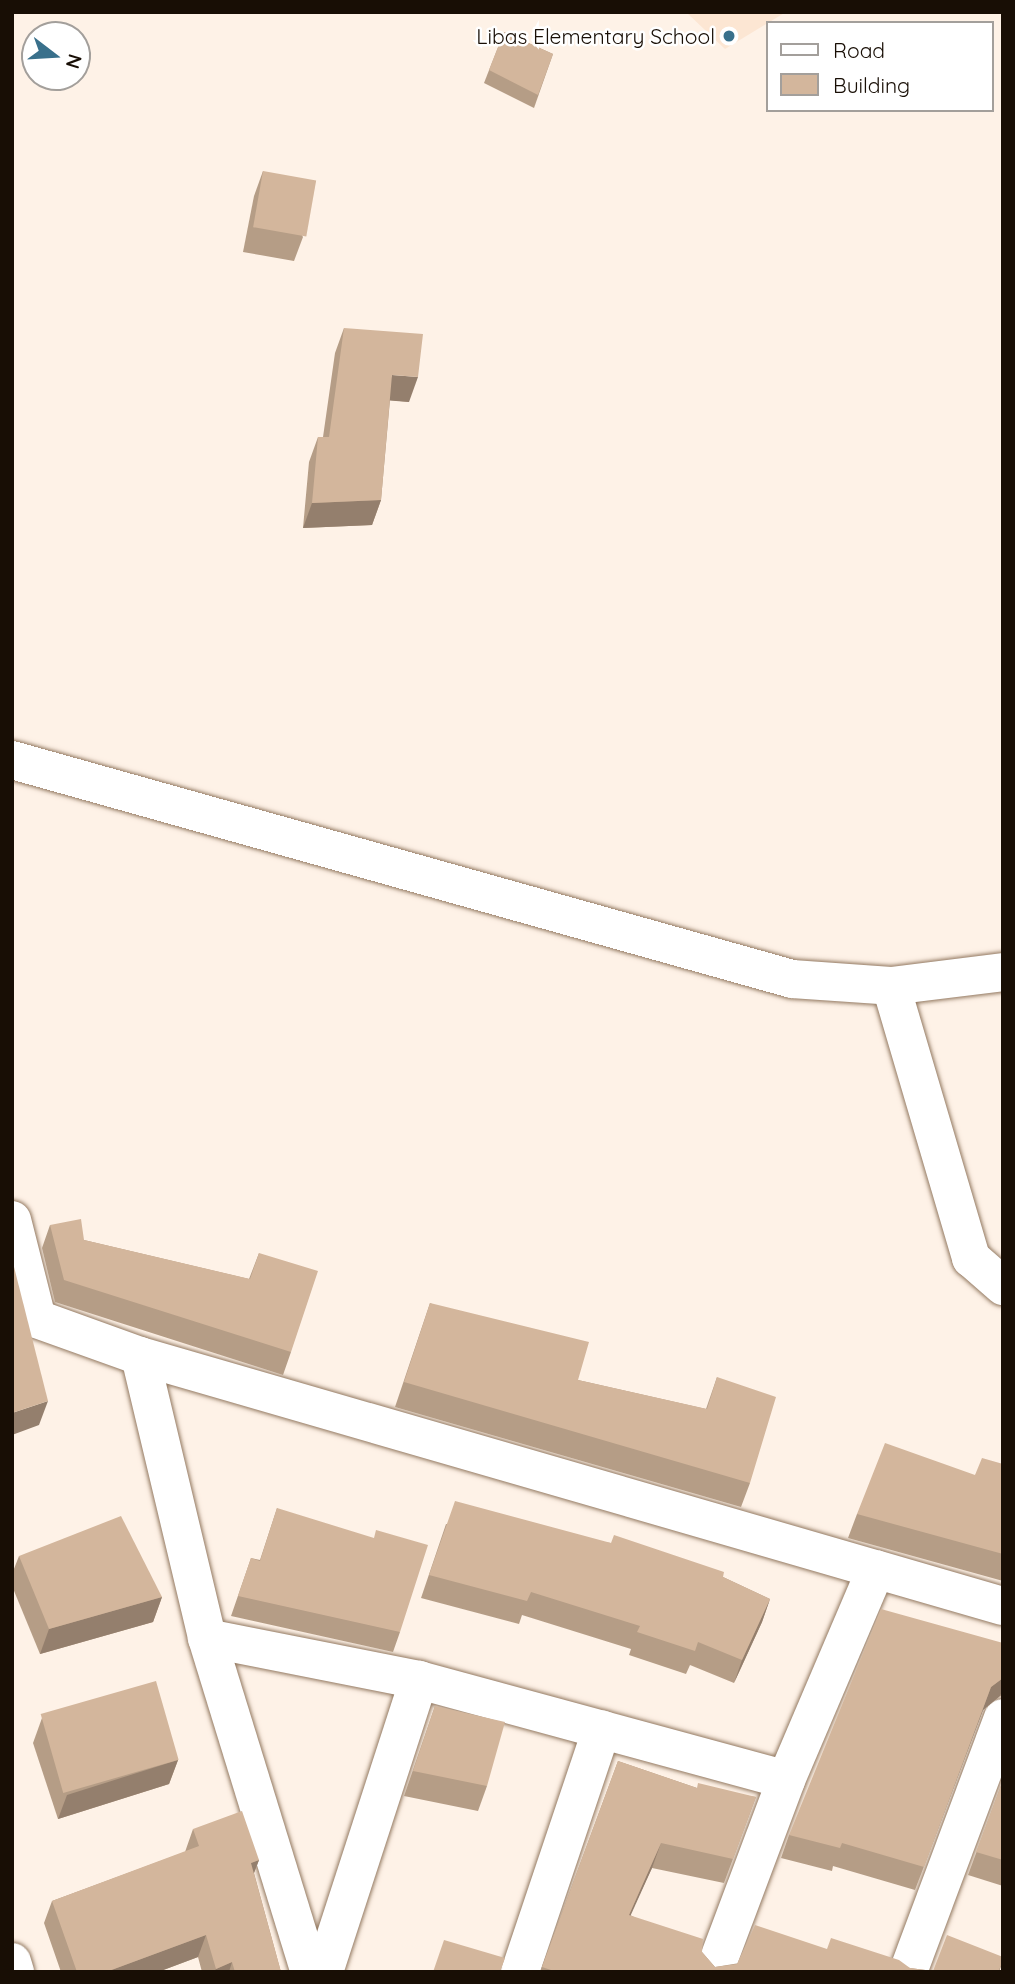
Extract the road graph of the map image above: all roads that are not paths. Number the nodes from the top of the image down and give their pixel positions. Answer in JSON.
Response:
{"nodes":[{"id":1,"x":12,"y":760,"type":"edge"},
{"id":2,"x":1003,"y":972,"type":"edge"},
{"id":3,"x":891,"y":986,"type":"junction"},
{"id":4,"x":12,"y":1220,"type":"edge"},
{"id":5,"x":1003,"y":1286,"type":"edge"},
{"id":6,"x":141,"y":1356,"type":"junction"},
{"id":7,"x":876,"y":1569,"type":"junction"},
{"id":8,"x":1003,"y":1606,"type":"edge"},
{"id":9,"x":207,"y":1638,"type":"junction"},
{"id":10,"x":419,"y":1680,"type":"junction"},
{"id":11,"x":1003,"y":1718,"type":"edge"},
{"id":12,"x":601,"y":1729,"type":"junction"},
{"id":13,"x":786,"y":1780,"type":"junction"},
{"id":14,"x":12,"y":1962,"type":"edge"},
{"id":15,"x":15,"y":1972,"type":"edge"},
{"id":16,"x":310,"y":1972,"type":"edge"},
{"id":17,"x":324,"y":1972,"type":"edge"},
{"id":18,"x":520,"y":1972,"type":"edge"},
{"id":19,"x":714,"y":1972,"type":"edge"},
{"id":20,"x":908,"y":1972,"type":"edge"}],
"edges":[{"from":1,"to":3,"type":"street"},
{"from":2,"to":3,"type":"street"},
{"from":3,"to":5,"type":"street"},
{"from":4,"to":6,"type":"street"},
{"from":6,"to":7,"type":"street"},
{"from":6,"to":9,"type":"street"},
{"from":7,"to":8,"type":"street"},
{"from":7,"to":13,"type":"street"},
{"from":9,"to":10,"type":"street"},
{"from":9,"to":16,"type":"street"},
{"from":10,"to":12,"type":"street"},
{"from":10,"to":17,"type":"street"},
{"from":11,"to":20,"type":"street"},
{"from":12,"to":13,"type":"street"},
{"from":12,"to":18,"type":"street"},
{"from":13,"to":19,"type":"street"},
{"from":14,"to":15,"type":"street"}]}
